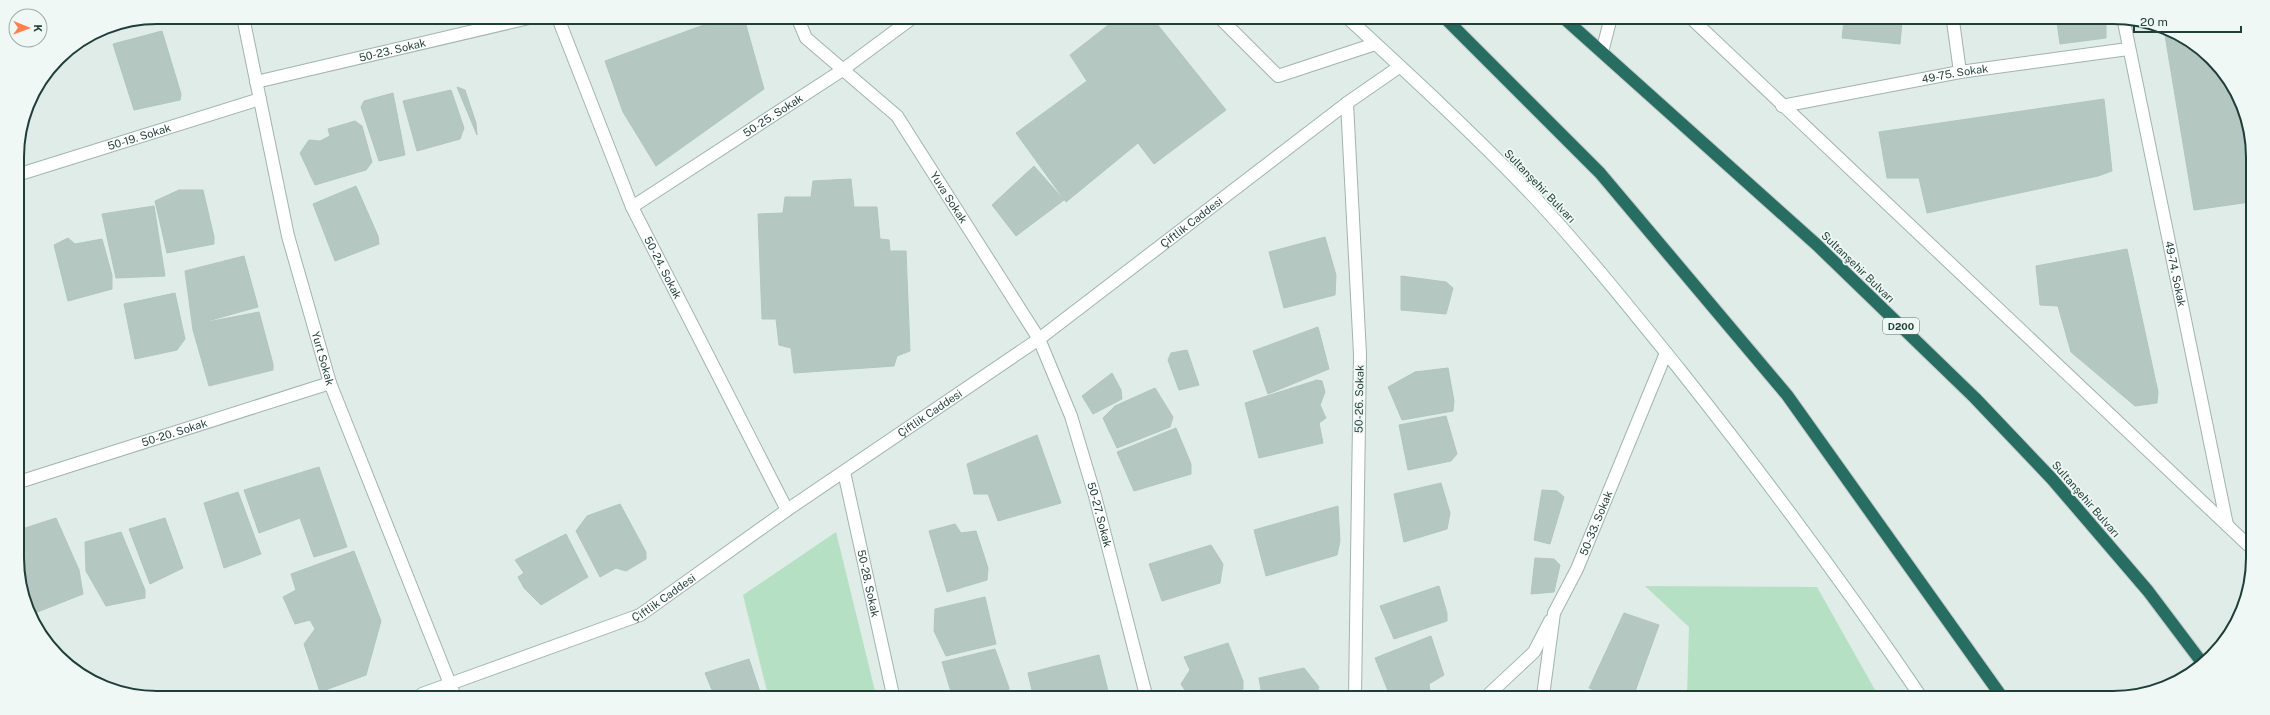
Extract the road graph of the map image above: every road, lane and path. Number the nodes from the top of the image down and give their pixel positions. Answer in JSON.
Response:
{"nodes":[{"id":1,"x":244,"y":24,"type":"edge"},
{"id":2,"x":503,"y":24,"type":"edge"},
{"id":3,"x":560,"y":24,"type":"edge"},
{"id":4,"x":800,"y":24,"type":"edge"},
{"id":5,"x":904,"y":24,"type":"edge"},
{"id":6,"x":1226,"y":24,"type":"edge"},
{"id":7,"x":1354,"y":24,"type":"edge"},
{"id":8,"x":1451,"y":24,"type":"edge"},
{"id":9,"x":1570,"y":24,"type":"edge"},
{"id":10,"x":1609,"y":24,"type":"edge"},
{"id":11,"x":1697,"y":24,"type":"edge"},
{"id":12,"x":1953,"y":24,"type":"edge"},
{"id":13,"x":2124,"y":25,"type":"edge"},
{"id":14,"x":1376,"y":44,"type":"junction"},
{"id":15,"x":2128,"y":49,"type":"junction"},
{"id":16,"x":1602,"y":52,"type":"junction"},
{"id":17,"x":1400,"y":66,"type":"junction"},
{"id":18,"x":841,"y":71,"type":"junction"},
{"id":19,"x":1960,"y":72,"type":"junction"},
{"id":20,"x":256,"y":82,"type":"junction"},
{"id":21,"x":260,"y":99,"type":"junction"},
{"id":22,"x":1347,"y":103,"type":"junction"},
{"id":23,"x":1782,"y":106,"type":"junction"},
{"id":24,"x":24,"y":173,"type":"edge"},
{"id":25,"x":632,"y":207,"type":"junction"},
{"id":26,"x":1039,"y":339,"type":"junction"},
{"id":27,"x":1666,"y":353,"type":"junction"},
{"id":28,"x":330,"y":383,"type":"junction"},
{"id":29,"x":844,"y":472,"type":"junction"},
{"id":30,"x":24,"y":480,"type":"edge"},
{"id":31,"x":787,"y":510,"type":"junction"},
{"id":32,"x":2227,"y":525,"type":"junction"},
{"id":33,"x":2246,"y":543,"type":"edge"},
{"id":34,"x":1554,"y":613,"type":"junction"},
{"id":35,"x":2199,"y":659,"type":"edge"},
{"id":36,"x":453,"y":689,"type":"edge"},
{"id":37,"x":441,"y":691,"type":"edge"},
{"id":38,"x":892,"y":691,"type":"edge"},
{"id":39,"x":1145,"y":691,"type":"edge"},
{"id":40,"x":1355,"y":691,"type":"edge"},
{"id":41,"x":1492,"y":691,"type":"edge"},
{"id":42,"x":1544,"y":691,"type":"edge"},
{"id":43,"x":1917,"y":691,"type":"edge"},
{"id":44,"x":1998,"y":691,"type":"edge"}],
"edges":[{"from":1,"to":20,"type":"street","name":"Yurt Sokak"},
{"from":2,"to":20,"type":"street","name":"50-23. Sokak"},
{"from":3,"to":25,"type":"street","name":"50-24. Sokak"},
{"from":4,"to":18,"type":"street","name":"Yuva Sokak"},
{"from":5,"to":18,"type":"street","name":"50-25. Sokak"},
{"from":6,"to":14,"type":"street"},
{"from":7,"to":14,"type":"street","name":"Sultanşehir Bulvarı"},
{"from":8,"to":44,"type":"highway"},
{"from":9,"to":16,"type":"highway","name":"Sultanşehir Bulvarı","number":"D200"},
{"from":10,"to":16,"type":"street"},
{"from":11,"to":23,"type":"street"},
{"from":12,"to":19,"type":"street"},
{"from":13,"to":15,"type":"street","name":"49-74. Sokak"},
{"from":14,"to":17,"type":"street","name":"Sultanşehir Bulvarı"},
{"from":15,"to":19,"type":"street","name":"49-75. Sokak"},
{"from":15,"to":32,"type":"street","name":"49-74. Sokak"},
{"from":16,"to":35,"type":"highway","name":"Sultanşehir Bulvarı","number":"D200"},
{"from":17,"to":22,"type":"street","name":"Çiftlik Caddesi"},
{"from":17,"to":27,"type":"street","name":"Sultanşehir Bulvarı"},
{"from":18,"to":25,"type":"street","name":"50-25. Sokak"},
{"from":18,"to":26,"type":"street","name":"Yuva Sokak"},
{"from":19,"to":23,"type":"street","name":"49-75. Sokak"},
{"from":20,"to":21,"type":"street","name":"Yurt Sokak"},
{"from":21,"to":24,"type":"street","name":"50-19. Sokak"},
{"from":21,"to":28,"type":"street","name":"Yurt Sokak"},
{"from":22,"to":26,"type":"street","name":"Çiftlik Caddesi"},
{"from":22,"to":40,"type":"street","name":"50-26. Sokak"},
{"from":23,"to":32,"type":"street"},
{"from":25,"to":31,"type":"street","name":"50-24. Sokak"},
{"from":26,"to":29,"type":"street","name":"Çiftlik Caddesi"},
{"from":26,"to":39,"type":"street","name":"50-27. Sokak"},
{"from":27,"to":34,"type":"street","name":"50-33. Sokak"},
{"from":27,"to":43,"type":"street","name":"Sultanşehir Bulvarı"},
{"from":28,"to":30,"type":"street","name":"50-20. Sokak"},
{"from":28,"to":36,"type":"street","name":"Yurt Sokak"},
{"from":29,"to":31,"type":"street","name":"Çiftlik Caddesi"},
{"from":29,"to":38,"type":"street","name":"50-28. Sokak"},
{"from":31,"to":36,"type":"street","name":"Çiftlik Caddesi"},
{"from":32,"to":33,"type":"street"},
{"from":34,"to":41,"type":"street"},
{"from":34,"to":42,"type":"street","name":"50-33. Sokak"},
{"from":36,"to":37,"type":"street","name":"Çiftlik Caddesi"}]}
